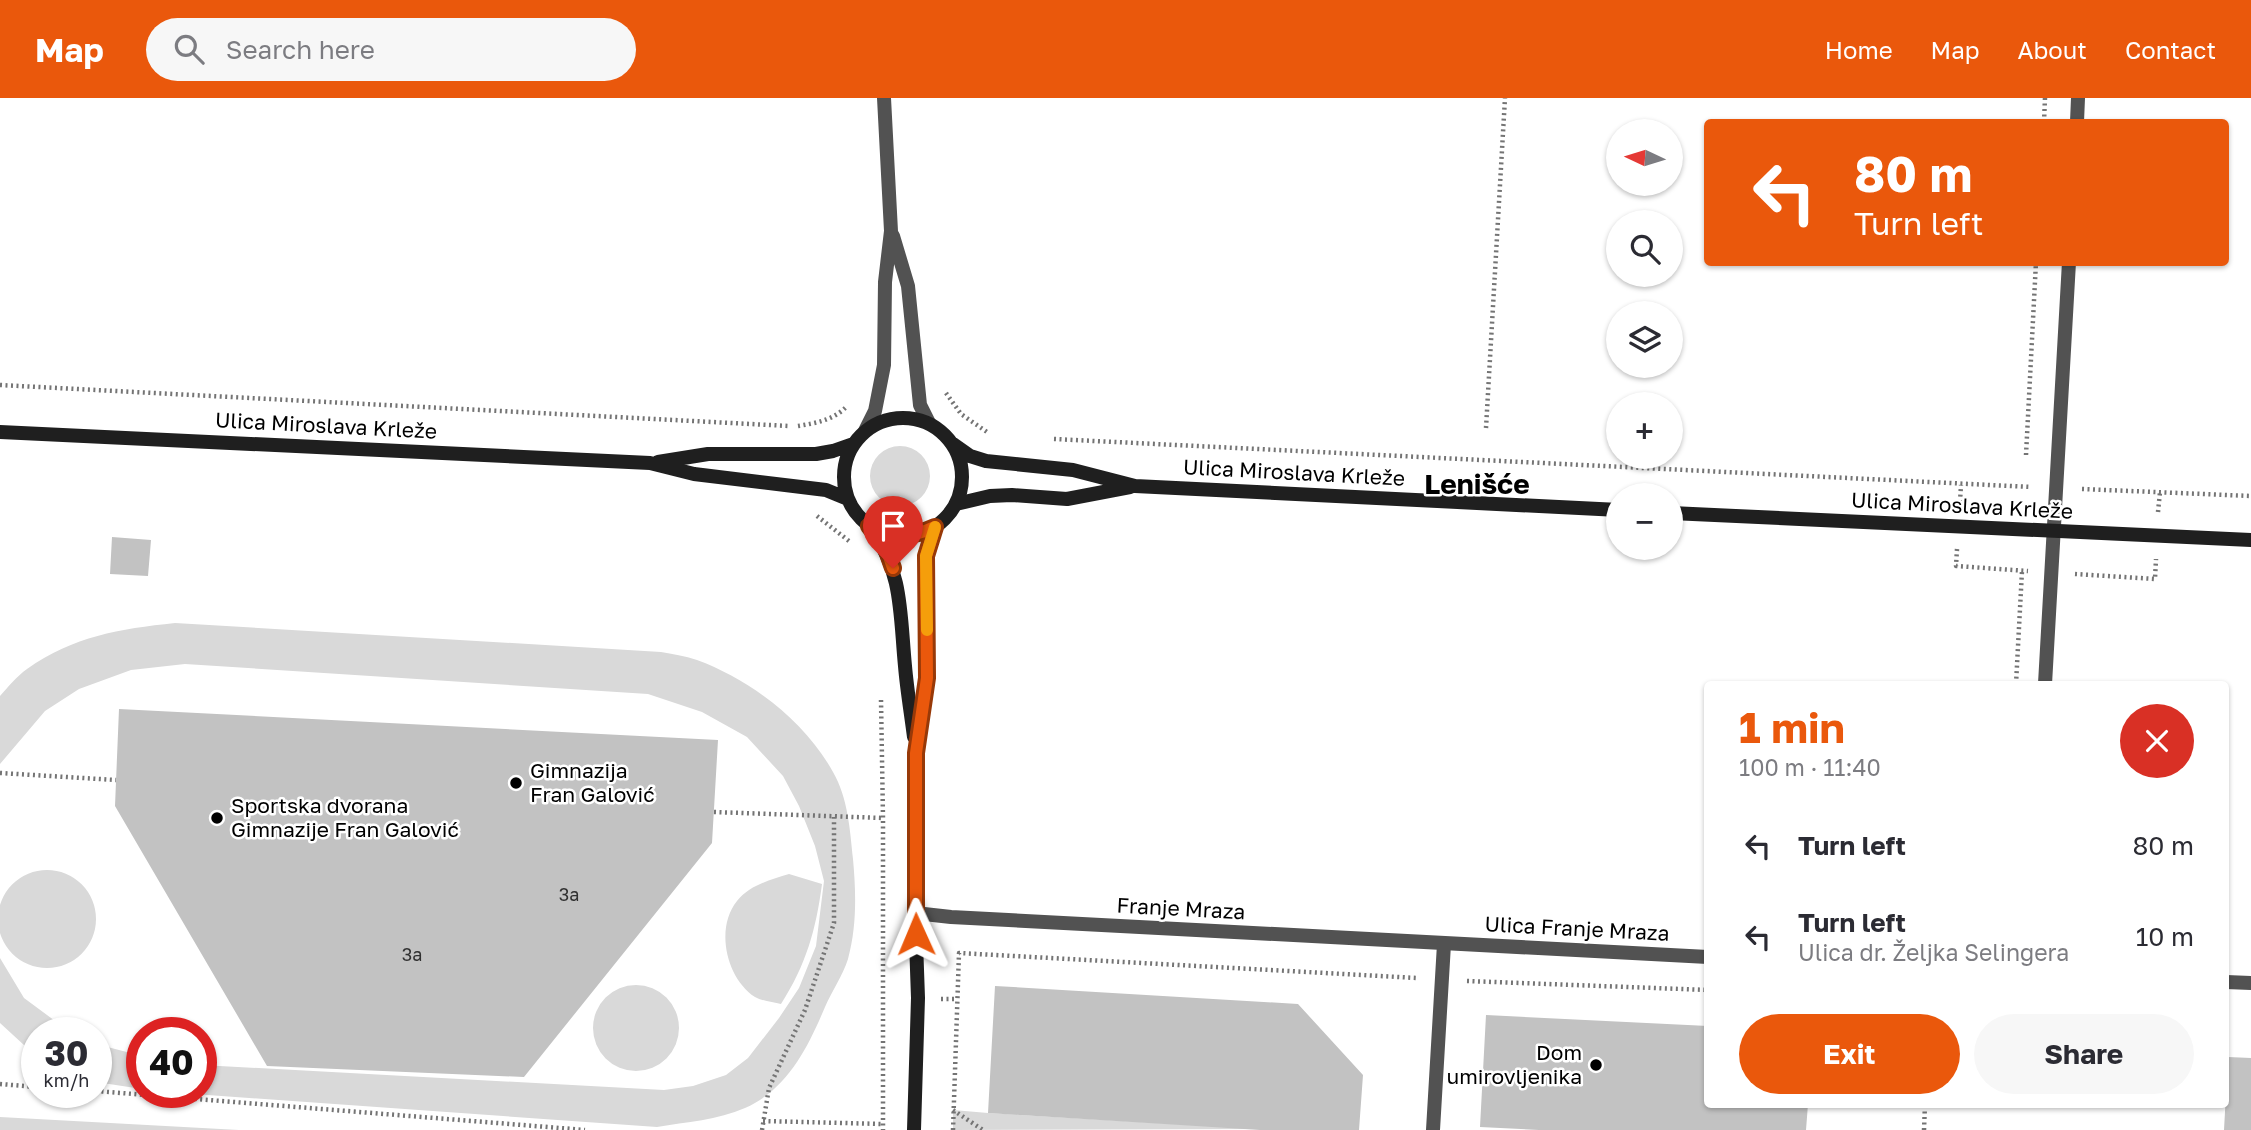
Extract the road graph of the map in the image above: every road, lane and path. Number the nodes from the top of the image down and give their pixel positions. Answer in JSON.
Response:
{"nodes":[{"id":1,"x":884,"y":98,"type":"edge"},
{"id":2,"x":1505,"y":98,"type":"edge"},
{"id":3,"x":2045,"y":98,"type":"edge"},
{"id":4,"x":2078,"y":98,"type":"edge"},
{"id":5,"x":2043,"y":119,"type":"edge"},
{"id":6,"x":2077,"y":119,"type":"edge"},
{"id":7,"x":891,"y":231,"type":"junction"},
{"id":8,"x":2036,"y":266,"type":"edge"},
{"id":9,"x":2069,"y":266,"type":"edge"},
{"id":10,"x":0,"y":385,"type":"edge"},
{"id":11,"x":853,"y":399,"type":"dead end"},
{"id":12,"x":953,"y":403,"type":"dead end"},
{"id":13,"x":929,"y":423,"type":"junction"},
{"id":14,"x":797,"y":426,"type":"junction"},
{"id":15,"x":1486,"y":428,"type":"dead end"},
{"id":16,"x":865,"y":431,"type":"junction"},
{"id":17,"x":0,"y":432,"type":"edge"},
{"id":18,"x":988,"y":433,"type":"dead end"},
{"id":19,"x":1051,"y":439,"type":"dead end"},
{"id":20,"x":853,"y":444,"type":"junction"},
{"id":21,"x":953,"y":444,"type":"junction"},
{"id":22,"x":794,"y":454,"type":"junction"},
{"id":23,"x":2026,"y":455,"type":"dead end"},
{"id":24,"x":650,"y":463,"type":"junction"},
{"id":25,"x":1135,"y":486,"type":"junction"},
{"id":26,"x":2057,"y":488,"type":"junction"},
{"id":27,"x":2251,"y":496,"type":"edge"},
{"id":28,"x":848,"y":499,"type":"junction"},
{"id":29,"x":956,"y":504,"type":"junction"},
{"id":30,"x":1606,"y":509,"type":"edge"},
{"id":31,"x":1683,"y":514,"type":"edge"},
{"id":32,"x":815,"y":515,"type":"dead end"},
{"id":33,"x":869,"y":526,"type":"junction"},
{"id":34,"x":935,"y":527,"type":"junction"},
{"id":35,"x":2054,"y":531,"type":"junction"},
{"id":36,"x":2251,"y":540,"type":"edge"},
{"id":37,"x":855,"y":545,"type":"dead end"},
{"id":38,"x":2022,"y":570,"type":"dead end"},
{"id":39,"x":2016,"y":681,"type":"edge"},
{"id":40,"x":2045,"y":681,"type":"edge"},
{"id":41,"x":880,"y":695,"type":"dead end"},
{"id":42,"x":916,"y":753,"type":"junction"},
{"id":43,"x":0,"y":773,"type":"edge"},
{"id":44,"x":116,"y":780,"type":"dead end"},
{"id":45,"x":714,"y":812,"type":"dead end"},
{"id":46,"x":834,"y":817,"type":"junction"},
{"id":47,"x":883,"y":818,"type":"junction"},
{"id":48,"x":915,"y":913,"type":"junction"},
{"id":49,"x":1444,"y":944,"type":"junction"},
{"id":50,"x":1704,"y":957,"type":"edge"},
{"id":51,"x":1441,"y":980,"type":"junction"},
{"id":52,"x":2229,"y":982,"type":"edge"},
{"id":53,"x":2251,"y":983,"type":"edge"},
{"id":54,"x":1704,"y":990,"type":"edge"},
{"id":55,"x":0,"y":1084,"type":"edge"},
{"id":56,"x":21,"y":1086,"type":"edge"},
{"id":57,"x":112,"y":1092,"type":"edge"},
{"id":58,"x":1925,"y":1108,"type":"edge"},
{"id":59,"x":953,"y":1110,"type":"junction"},
{"id":60,"x":763,"y":1121,"type":"junction"},
{"id":61,"x":883,"y":1127,"type":"edge"},
{"id":62,"x":585,"y":1130,"type":"edge"},
{"id":63,"x":762,"y":1130,"type":"edge"},
{"id":64,"x":914,"y":1130,"type":"edge"},
{"id":65,"x":953,"y":1130,"type":"edge"},
{"id":66,"x":983,"y":1130,"type":"edge"},
{"id":67,"x":1433,"y":1130,"type":"edge"},
{"id":68,"x":1924,"y":1130,"type":"edge"}],
"edges":[{"from":1,"to":7,"type":"street"},
{"from":2,"to":15,"type":"path"},
{"from":3,"to":5,"type":"path"},
{"from":4,"to":6,"type":"street"},
{"from":7,"to":13,"type":"street"},
{"from":7,"to":16,"type":"street"},
{"from":8,"to":23,"type":"path"},
{"from":9,"to":26,"type":"street"},
{"from":10,"to":14,"type":"path"},
{"from":11,"to":14,"type":"path"},
{"from":12,"to":18,"type":"path"},
{"from":13,"to":16,"type":"street"},
{"from":13,"to":21,"type":"street"},
{"from":14,"to":22,"type":"path"},
{"from":16,"to":20,"type":"street"},
{"from":17,"to":24,"type":"street","name":"Ulica Miroslava Krleže"},
{"from":19,"to":26,"type":"path"},
{"from":20,"to":22,"type":"street","name":"Ulica Miroslava Krleže"},
{"from":20,"to":28,"type":"street"},
{"from":21,"to":25,"type":"street","name":"Ulica Miroslava Krleže"},
{"from":21,"to":29,"type":"street"},
{"from":22,"to":24,"type":"street","name":"Ulica Miroslava Krleže"},
{"from":24,"to":28,"type":"street","name":"Ulica Miroslava Krleže"},
{"from":25,"to":29,"type":"street","name":"Ulica Miroslava Krleže"},
{"from":25,"to":30,"type":"street","name":"Ulica Miroslava Krleže"},
{"from":26,"to":27,"type":"path"},
{"from":26,"to":35,"type":"street"},
{"from":28,"to":33,"type":"street"},
{"from":29,"to":34,"type":"street"},
{"from":31,"to":35,"type":"street","name":"Ulica Miroslava Krleže"},
{"from":32,"to":37,"type":"path"},
{"from":33,"to":34,"type":"street"},
{"from":33,"to":42,"type":"street"},
{"from":34,"to":42,"type":"street"},
{"from":35,"to":36,"type":"street","name":"Ulica Miroslava Krleže"},
{"from":35,"to":40,"type":"street"},
{"from":38,"to":39,"type":"path"},
{"from":41,"to":47,"type":"path"},
{"from":42,"to":48,"type":"street"},
{"from":43,"to":44,"type":"path"},
{"from":45,"to":46,"type":"path"},
{"from":46,"to":47,"type":"path"},
{"from":46,"to":60,"type":"path"},
{"from":47,"to":61,"type":"path"},
{"from":48,"to":49,"type":"street","name":"Franje Mraza"},
{"from":48,"to":64,"type":"street"},
{"from":49,"to":50,"type":"street","name":"Ulica Franje Mraza"},
{"from":49,"to":51,"type":"street"},
{"from":51,"to":54,"type":"path"},
{"from":51,"to":59,"type":"path"},
{"from":51,"to":67,"type":"street"},
{"from":52,"to":53,"type":"street"},
{"from":55,"to":56,"type":"path"},
{"from":57,"to":62,"type":"path"},
{"from":58,"to":68,"type":"path"},
{"from":59,"to":65,"type":"path"},
{"from":59,"to":66,"type":"path"},
{"from":60,"to":61,"type":"path"},
{"from":60,"to":63,"type":"path"}]}
